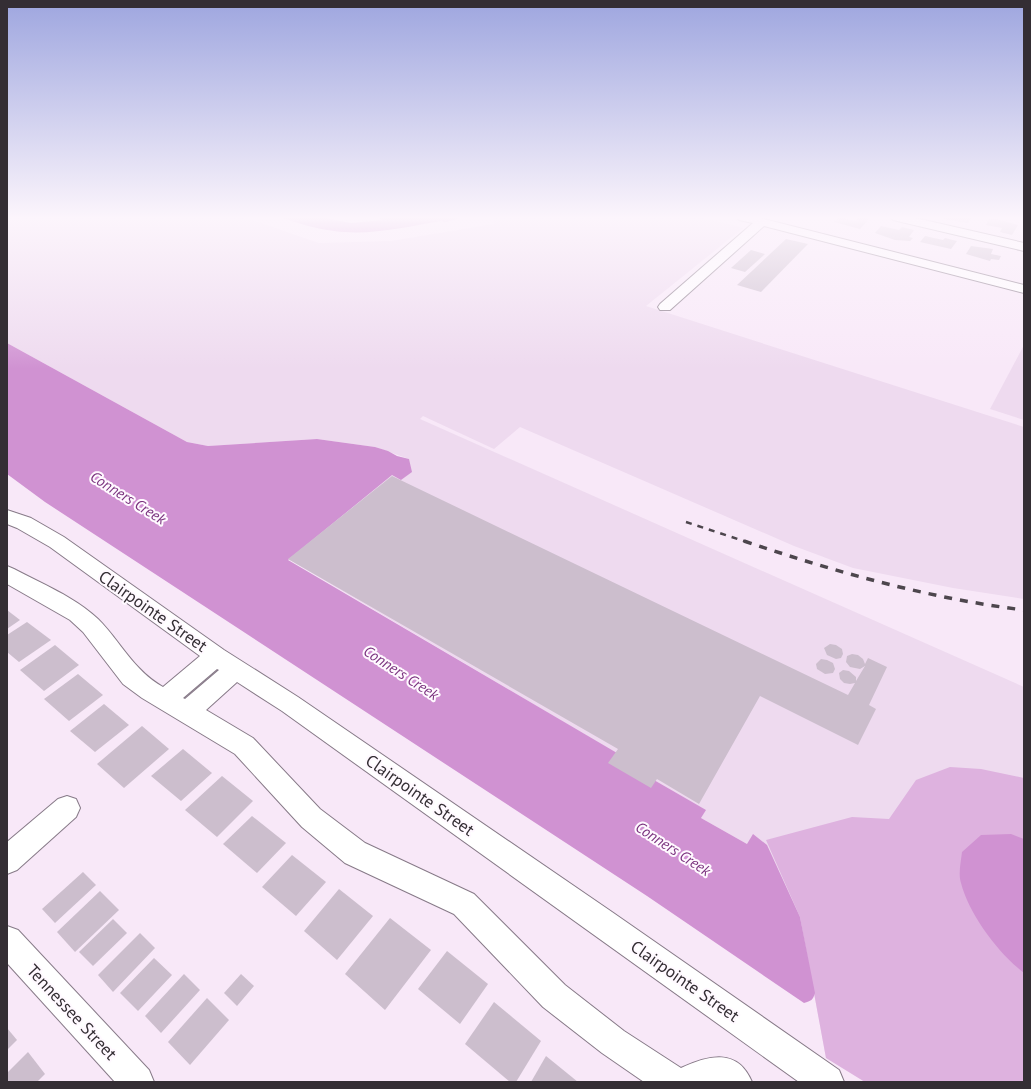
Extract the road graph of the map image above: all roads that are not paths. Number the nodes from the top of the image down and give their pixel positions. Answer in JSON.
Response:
{"nodes":[{"id":1,"x":710,"y":268,"type":"edge"},
{"id":2,"x":941,"y":268,"type":"edge"},
{"id":3,"x":1024,"y":289,"type":"edge"},
{"id":4,"x":665,"y":307,"type":"dead end"},
{"id":5,"x":7,"y":517,"type":"edge"},
{"id":6,"x":7,"y":574,"type":"edge"},
{"id":7,"x":226,"y":662,"type":"junction"},
{"id":8,"x":165,"y":699,"type":"junction"},
{"id":9,"x":187,"y":712,"type":"junction"},
{"id":10,"x":67,"y":808,"type":"dead end"},
{"id":11,"x":7,"y":860,"type":"edge"},
{"id":12,"x":7,"y":941,"type":"edge"},
{"id":13,"x":137,"y":1082,"type":"edge"},
{"id":14,"x":673,"y":1082,"type":"edge"},
{"id":15,"x":688,"y":1082,"type":"edge"},
{"id":16,"x":735,"y":1082,"type":"edge"},
{"id":17,"x":827,"y":1082,"type":"edge"}],
"edges":[{"from":1,"to":4,"type":"street"},
{"from":2,"to":3,"type":"street"},
{"from":5,"to":7,"type":"street","name":"Clairpointe Street"},
{"from":6,"to":8,"type":"street"},
{"from":7,"to":8,"type":"street"},
{"from":7,"to":9,"type":"street"},
{"from":7,"to":17,"type":"street","name":"Clairpointe Street"},
{"from":8,"to":9,"type":"street"},
{"from":9,"to":14,"type":"street"},
{"from":10,"to":11,"type":"street"},
{"from":12,"to":13,"type":"street","name":"Tennessee Street"},
{"from":15,"to":16,"type":"street"}]}
